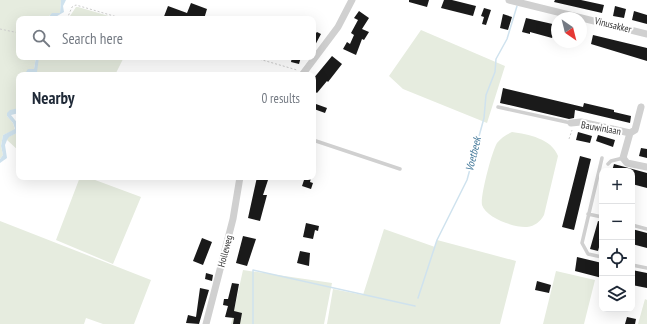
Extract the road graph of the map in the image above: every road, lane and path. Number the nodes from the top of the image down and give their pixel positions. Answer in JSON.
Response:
{"nodes":[{"id":1,"x":352,"y":0,"type":"edge"},
{"id":2,"x":509,"y":0,"type":"edge"},
{"id":3,"x":68,"y":16,"type":"edge"},
{"id":4,"x":114,"y":16,"type":"edge"},
{"id":5,"x":0,"y":29,"type":"edge"},
{"id":6,"x":16,"y":32,"type":"edge"},
{"id":7,"x":647,"y":34,"type":"edge"},
{"id":8,"x":316,"y":57,"type":"edge"},
{"id":9,"x":261,"y":60,"type":"edge"},
{"id":10,"x":313,"y":60,"type":"edge"},
{"id":11,"x":297,"y":72,"type":"edge"},
{"id":12,"x":304,"y":72,"type":"edge"},
{"id":13,"x":498,"y":107,"type":"dead end"},
{"id":14,"x":641,"y":107,"type":"dead end"},
{"id":15,"x":573,"y":123,"type":"junction"},
{"id":16,"x":630,"y":133,"type":"junction"},
{"id":17,"x":569,"y":140,"type":"dead end"},
{"id":18,"x":316,"y":141,"type":"edge"},
{"id":19,"x":602,"y":158,"type":"dead end"},
{"id":20,"x":623,"y":158,"type":"junction"},
{"id":21,"x":608,"y":164,"type":"dead end"},
{"id":22,"x":647,"y":167,"type":"edge"},
{"id":23,"x":400,"y":169,"type":"dead end"},
{"id":24,"x":240,"y":180,"type":"edge"},
{"id":25,"x":588,"y":214,"type":"junction"},
{"id":26,"x":599,"y":217,"type":"edge"},
{"id":27,"x":635,"y":226,"type":"edge"},
{"id":28,"x":647,"y":229,"type":"edge"},
{"id":29,"x":599,"y":256,"type":"edge"},
{"id":30,"x":635,"y":265,"type":"edge"},
{"id":31,"x":647,"y":268,"type":"edge"},
{"id":32,"x":206,"y":324,"type":"edge"}],
"edges":[{"from":1,"to":8,"type":"street"},
{"from":2,"to":7,"type":"street","name":"Vinusakker"},
{"from":3,"to":4,"type":"path"},
{"from":5,"to":6,"type":"path"},
{"from":9,"to":11,"type":"path"},
{"from":10,"to":12,"type":"street"},
{"from":13,"to":15,"type":"lane"},
{"from":14,"to":16,"type":"street","name":"Bauwinlaan"},
{"from":15,"to":16,"type":"street","name":"Bauwinlaan"},
{"from":15,"to":17,"type":"path"},
{"from":16,"to":20,"type":"street","name":"Bauwinlaan"},
{"from":18,"to":23,"type":"lane"},
{"from":19,"to":25,"type":"lane"},
{"from":20,"to":21,"type":"lane"},
{"from":20,"to":22,"type":"street"},
{"from":24,"to":32,"type":"street","name":"Holleweg"},
{"from":25,"to":26,"type":"lane"},
{"from":25,"to":29,"type":"lane"},
{"from":27,"to":28,"type":"lane"},
{"from":30,"to":31,"type":"lane"}]}
